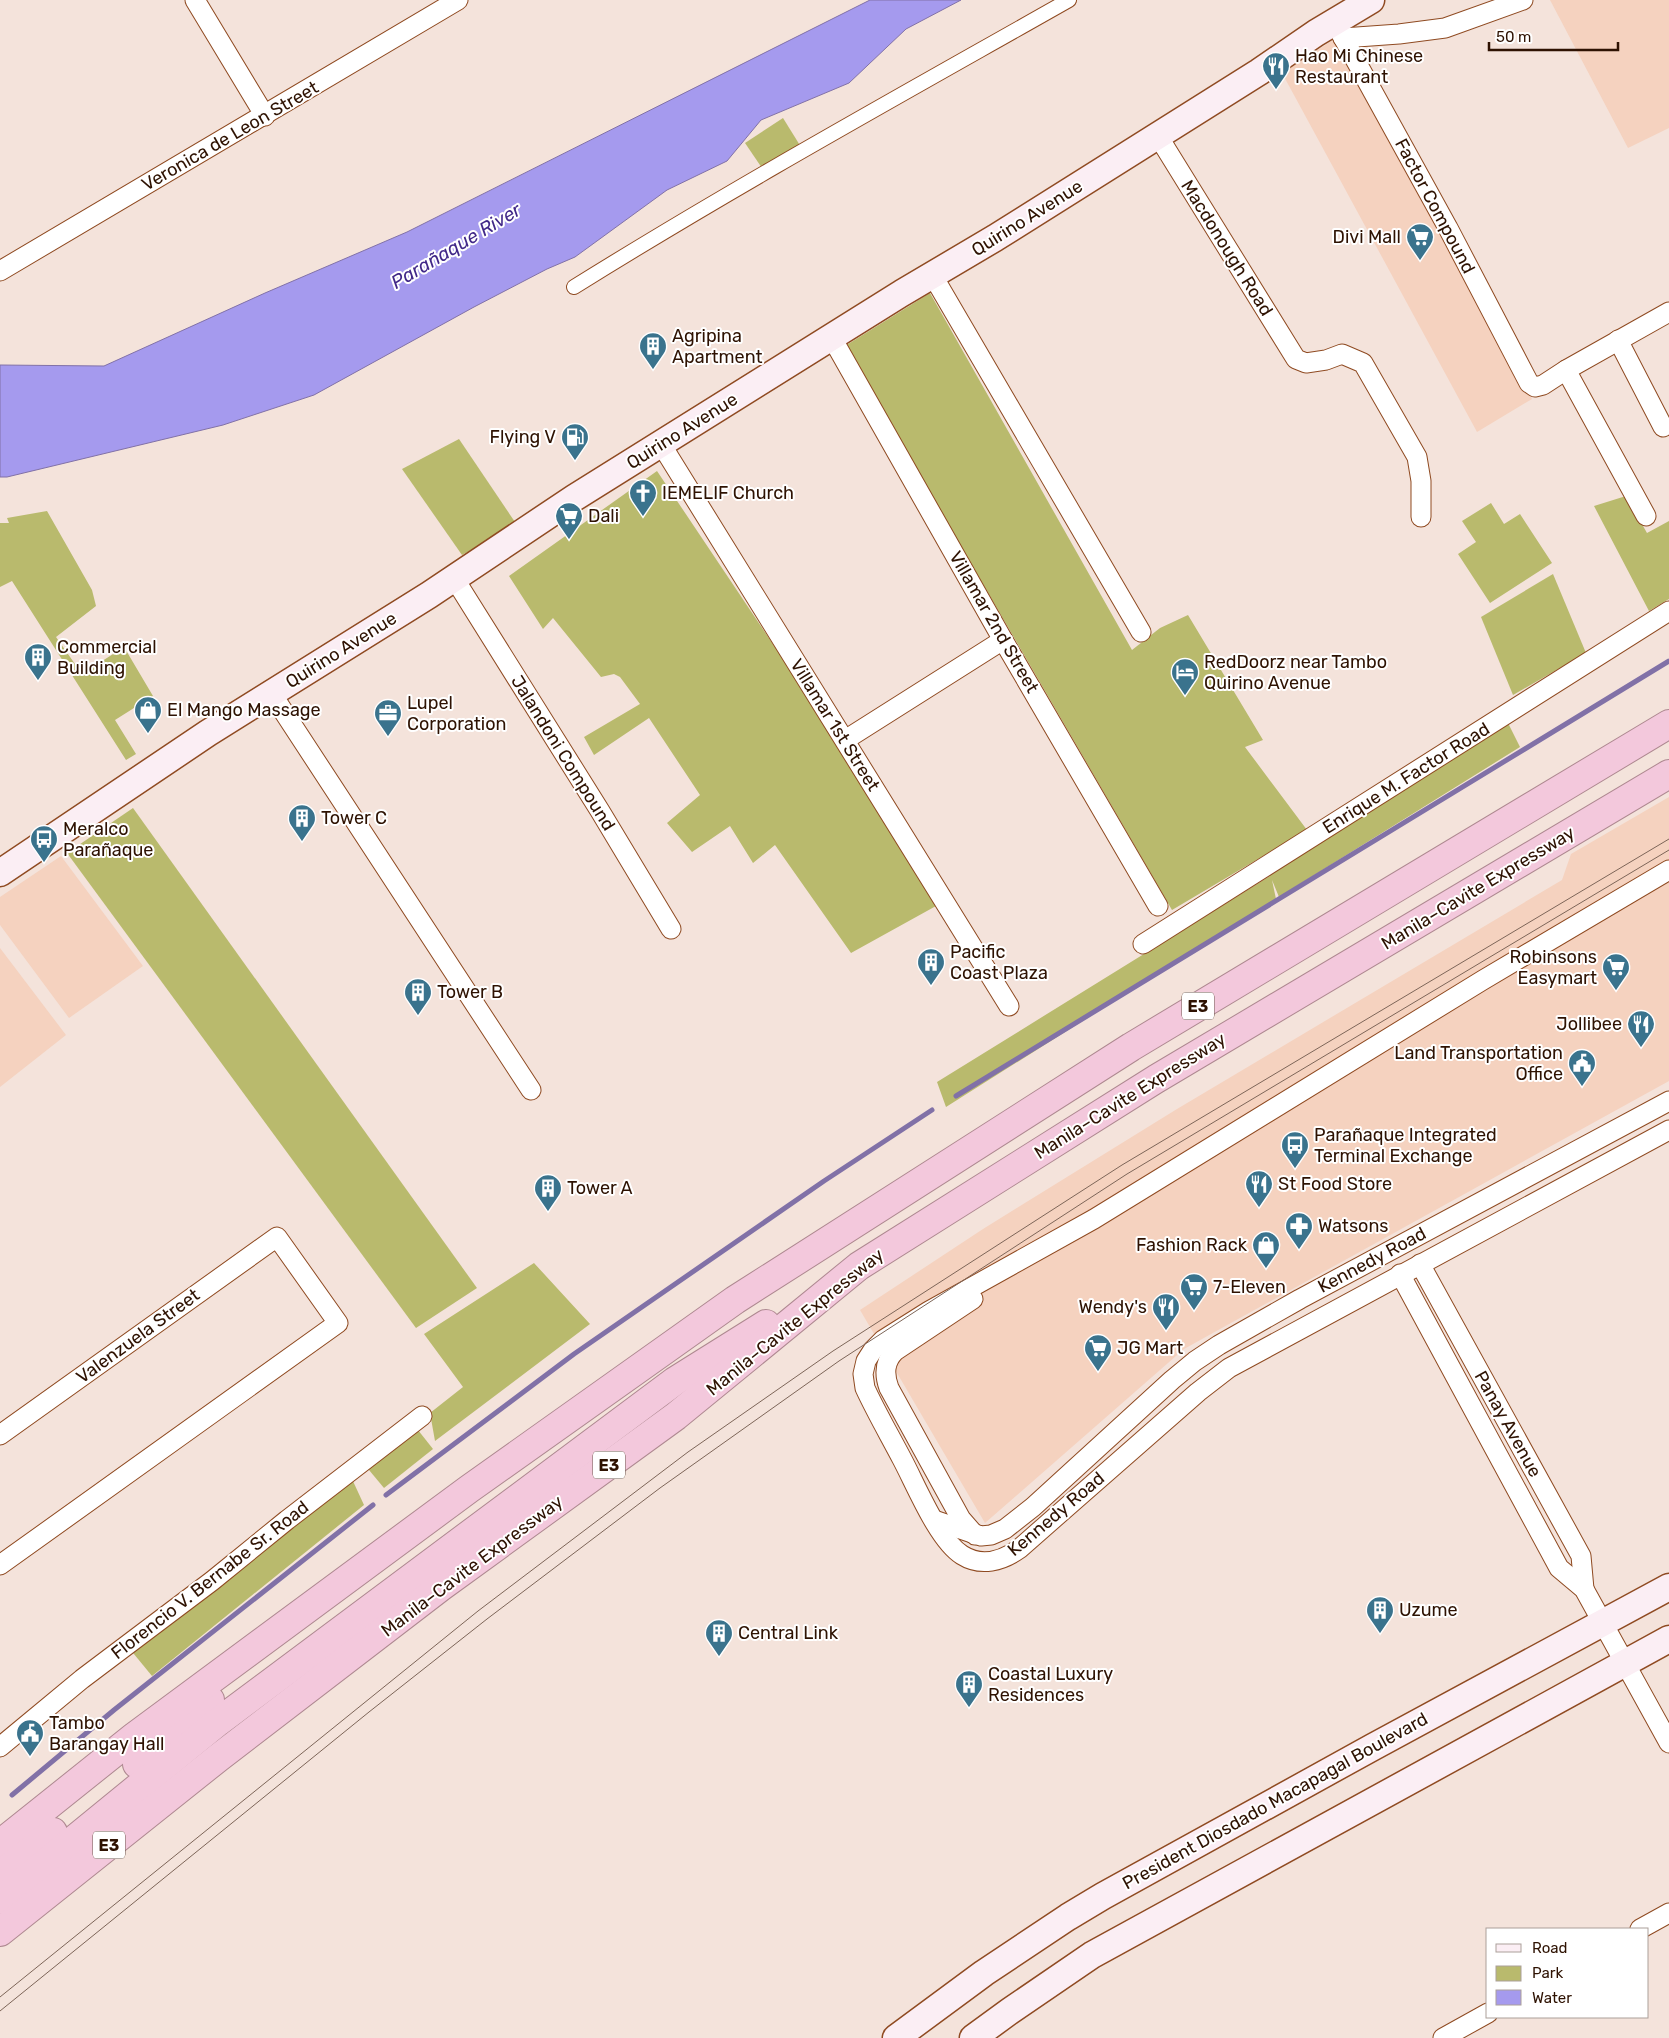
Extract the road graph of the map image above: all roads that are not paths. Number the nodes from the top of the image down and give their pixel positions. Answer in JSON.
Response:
{"nodes":[{"id":1,"x":195,"y":0,"type":"edge"},
{"id":2,"x":458,"y":0,"type":"edge"},
{"id":3,"x":1069,"y":0,"type":"edge"},
{"id":4,"x":1371,"y":0,"type":"edge"},
{"id":5,"x":1523,"y":0,"type":"edge"},
{"id":6,"x":1339,"y":30,"type":"junction"},
{"id":7,"x":265,"y":116,"type":"junction"},
{"id":8,"x":1158,"y":136,"type":"junction"},
{"id":9,"x":0,"y":271,"type":"edge"},
{"id":10,"x":933,"y":276,"type":"junction"},
{"id":11,"x":574,"y":287,"type":"dead end"},
{"id":12,"x":1669,"y":312,"type":"edge"},
{"id":13,"x":832,"y":338,"type":"junction"},
{"id":14,"x":1618,"y":340,"type":"junction"},
{"id":15,"x":1566,"y":370,"type":"junction"},
{"id":16,"x":1663,"y":427,"type":"dead end"},
{"id":17,"x":660,"y":444,"type":"junction"},
{"id":18,"x":1646,"y":516,"type":"dead end"},
{"id":19,"x":1421,"y":517,"type":"dead end"},
{"id":20,"x":454,"y":578,"type":"junction"},
{"id":21,"x":1669,"y":611,"type":"edge"},
{"id":22,"x":1141,"y":632,"type":"dead end"},
{"id":23,"x":1003,"y":640,"type":"junction"},
{"id":24,"x":272,"y":694,"type":"junction"},
{"id":25,"x":1669,"y":724,"type":"edge"},
{"id":26,"x":845,"y":740,"type":"junction"},
{"id":27,"x":1669,"y":774,"type":"edge"},
{"id":28,"x":1669,"y":870,"type":"edge"},
{"id":29,"x":0,"y":873,"type":"edge"},
{"id":30,"x":1158,"y":906,"type":"dead end"},
{"id":31,"x":671,"y":929,"type":"dead end"},
{"id":32,"x":1143,"y":944,"type":"dead end"},
{"id":33,"x":1009,"y":1006,"type":"dead end"},
{"id":34,"x":530,"y":1090,"type":"dead end"},
{"id":35,"x":1669,"y":1101,"type":"edge"},
{"id":36,"x":1669,"y":1130,"type":"edge"},
{"id":37,"x":1060,"y":1239,"type":"junction"},
{"id":38,"x":1420,"y":1264,"type":"junction"},
{"id":39,"x":858,"y":1266,"type":"junction"},
{"id":40,"x":1400,"y":1274,"type":"junction"},
{"id":41,"x":422,"y":1416,"type":"dead end"},
{"id":42,"x":0,"y":1435,"type":"edge"},
{"id":43,"x":934,"y":1520,"type":"junction"},
{"id":44,"x":975,"y":1535,"type":"junction"},
{"id":45,"x":0,"y":1565,"type":"edge"},
{"id":46,"x":1669,"y":1587,"type":"edge"},
{"id":47,"x":1584,"y":1589,"type":"junction"},
{"id":48,"x":321,"y":1600,"type":"junction"},
{"id":49,"x":1603,"y":1624,"type":"junction"},
{"id":50,"x":1669,"y":1640,"type":"edge"},
{"id":51,"x":1625,"y":1663,"type":"junction"},
{"id":52,"x":1669,"y":1743,"type":"edge"},
{"id":53,"x":0,"y":1747,"type":"edge"},
{"id":54,"x":0,"y":1844,"type":"edge"},
{"id":55,"x":0,"y":1875,"type":"edge"},
{"id":56,"x":0,"y":1900,"type":"edge"},
{"id":57,"x":1669,"y":1913,"type":"edge"},
{"id":58,"x":1642,"y":1928,"type":"edge"},
{"id":59,"x":0,"y":1932,"type":"edge"},
{"id":60,"x":1486,"y":2014,"type":"edge"},
{"id":61,"x":896,"y":2038,"type":"edge"},
{"id":62,"x":973,"y":2038,"type":"edge"},
{"id":63,"x":1443,"y":2038,"type":"edge"}],
"edges":[{"from":1,"to":7,"type":"street"},
{"from":2,"to":7,"type":"street","name":"Veronica de Leon Street"},
{"from":3,"to":11,"type":"street"},
{"from":4,"to":6,"type":"main road","name":"Quirino Avenue"},
{"from":5,"to":6,"type":"street"},
{"from":6,"to":8,"type":"main road","name":"Quirino Avenue"},
{"from":6,"to":15,"type":"street","name":"Factor Compound"},
{"from":7,"to":9,"type":"street","name":"Veronica de Leon Street"},
{"from":8,"to":10,"type":"main road","name":"Quirino Avenue"},
{"from":8,"to":19,"type":"street","name":"Macdonough Road"},
{"from":10,"to":13,"type":"main road","name":"Quirino Avenue"},
{"from":10,"to":22,"type":"street"},
{"from":12,"to":14,"type":"street"},
{"from":13,"to":17,"type":"main road","name":"Quirino Avenue"},
{"from":13,"to":23,"type":"street","name":"Villamar 2nd Street"},
{"from":14,"to":15,"type":"street"},
{"from":14,"to":16,"type":"street"},
{"from":15,"to":18,"type":"street"},
{"from":17,"to":20,"type":"main road","name":"Quirino Avenue"},
{"from":17,"to":26,"type":"street","name":"Villamar 1st Street"},
{"from":20,"to":24,"type":"main road","name":"Quirino Avenue"},
{"from":20,"to":31,"type":"street","name":"Jalandoni Compound"},
{"from":21,"to":32,"type":"street","name":"Enrique M. Factor Road"},
{"from":23,"to":26,"type":"street"},
{"from":23,"to":30,"type":"street","name":"Villamar 2nd Street"},
{"from":24,"to":29,"type":"main road","name":"Quirino Avenue"},
{"from":24,"to":34,"type":"street"},
{"from":25,"to":48,"type":"highway","number":"E3"},
{"from":26,"to":33,"type":"street","name":"Villamar 1st Street"},
{"from":27,"to":39,"type":"highway","name":"Manila–Cavite Expressway","number":"E3"},
{"from":28,"to":37,"type":"street"},
{"from":35,"to":44,"type":"street","name":"Kennedy Road"},
{"from":36,"to":38,"type":"street","name":"Kennedy Road"},
{"from":37,"to":43,"type":"street"},
{"from":37,"to":44,"type":"street"},
{"from":38,"to":40,"type":"street","name":"Kennedy Road"},
{"from":38,"to":47,"type":"street","name":"Panay Avenue"},
{"from":39,"to":56,"type":"highway"},
{"from":39,"to":59,"type":"highway","name":"Manila–Cavite Expressway","number":"E3"},
{"from":40,"to":43,"type":"street","name":"Kennedy Road"},
{"from":40,"to":47,"type":"street","name":"Panay Avenue"},
{"from":41,"to":53,"type":"street","name":"Florencio V. Bernabe Sr. Road"},
{"from":42,"to":45,"type":"street","name":"Valenzuela Street"},
{"from":43,"to":44,"type":"street","name":"Kennedy Road"},
{"from":46,"to":49,"type":"main road","name":"President Diosdado Macapagal Boulevard"},
{"from":47,"to":49,"type":"street","name":"Panay Avenue"},
{"from":48,"to":54,"type":"highway","number":"E3"},
{"from":48,"to":55,"type":"highway"},
{"from":49,"to":51,"type":"street","name":"Panay Avenue"},
{"from":49,"to":61,"type":"main road","name":"President Diosdado Macapagal Boulevard"},
{"from":50,"to":51,"type":"main road"},
{"from":51,"to":52,"type":"street","name":"Panay Avenue"},
{"from":51,"to":62,"type":"main road"},
{"from":57,"to":58,"type":"street"},
{"from":60,"to":63,"type":"street"}]}
